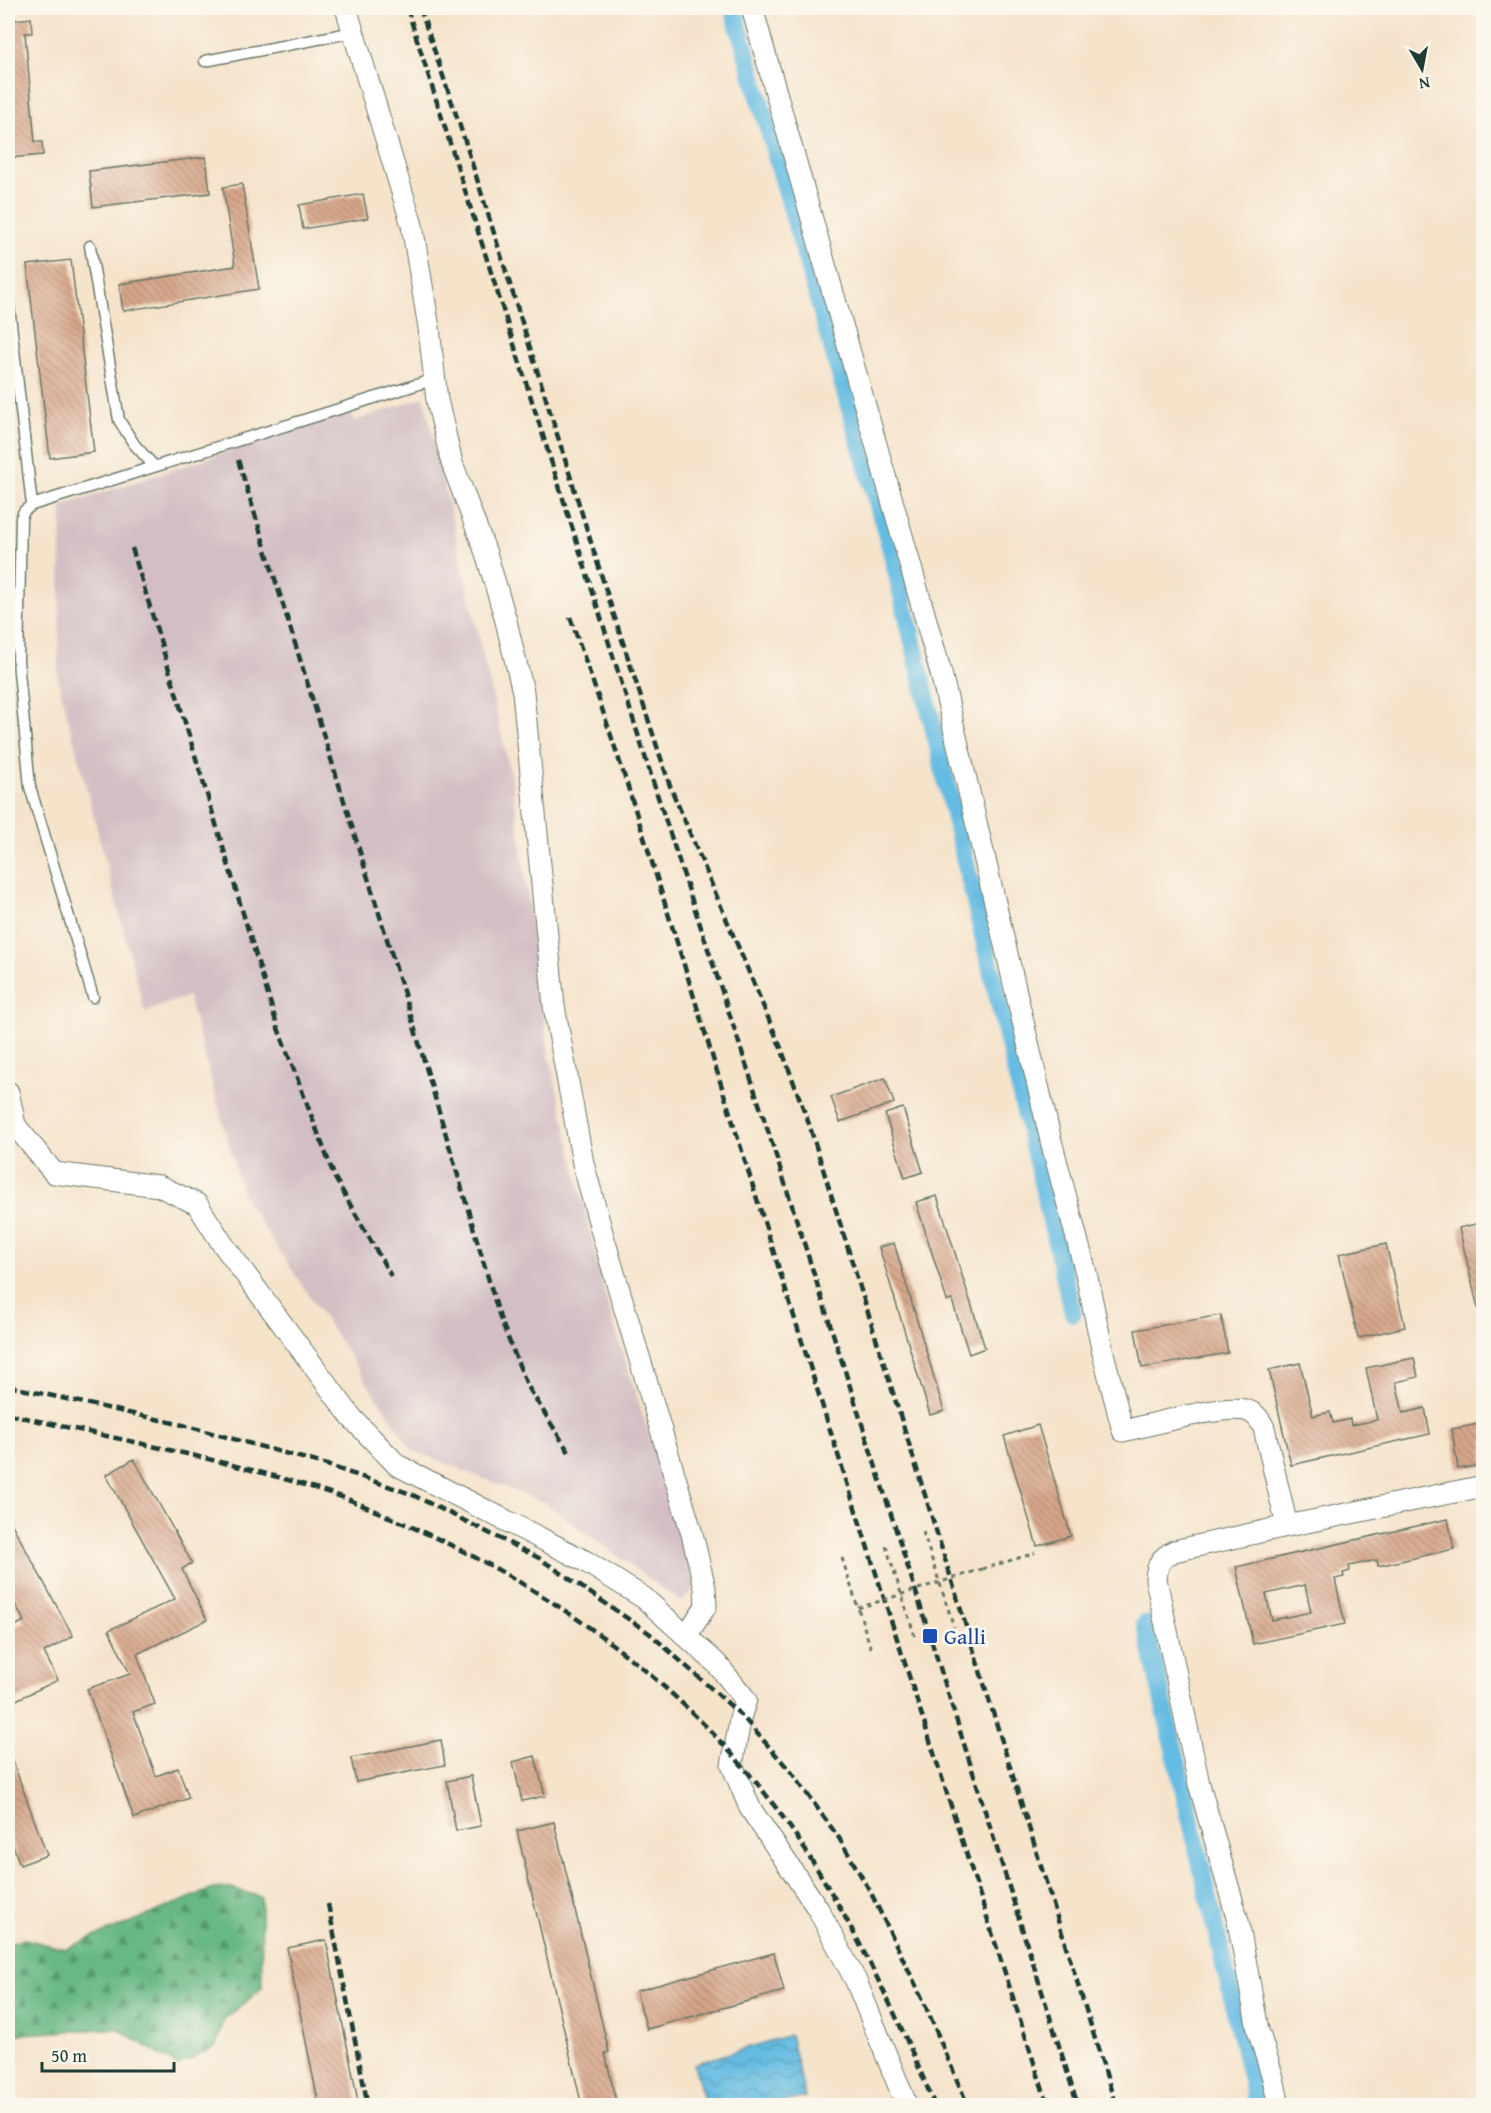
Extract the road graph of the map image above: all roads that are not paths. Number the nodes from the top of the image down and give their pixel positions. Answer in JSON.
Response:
{"nodes":[{"id":1,"x":346,"y":8,"type":"edge"},
{"id":2,"x":752,"y":8,"type":"edge"},
{"id":3,"x":354,"y":32,"type":"junction"},
{"id":4,"x":205,"y":61,"type":"dead end"},
{"id":5,"x":90,"y":246,"type":"dead end"},
{"id":6,"x":8,"y":298,"type":"edge"},
{"id":7,"x":435,"y":379,"type":"junction"},
{"id":8,"x":154,"y":466,"type":"junction"},
{"id":9,"x":32,"y":505,"type":"junction"},
{"id":10,"x":93,"y":997,"type":"dead end"},
{"id":11,"x":8,"y":1092,"type":"edge"},
{"id":12,"x":1484,"y":1486,"type":"edge"},
{"id":13,"x":1287,"y":1526,"type":"junction"},
{"id":14,"x":686,"y":1636,"type":"junction"},
{"id":15,"x":907,"y":2106,"type":"edge"},
{"id":16,"x":1279,"y":2106,"type":"edge"}],
"edges":[{"from":1,"to":3,"type":"street"},
{"from":2,"to":13,"type":"street"},
{"from":3,"to":4,"type":"lane"},
{"from":3,"to":7,"type":"street"},
{"from":5,"to":8,"type":"lane"},
{"from":6,"to":9,"type":"lane"},
{"from":7,"to":8,"type":"lane"},
{"from":7,"to":14,"type":"street"},
{"from":8,"to":9,"type":"lane"},
{"from":9,"to":10,"type":"lane"},
{"from":11,"to":14,"type":"street"},
{"from":12,"to":13,"type":"street"},
{"from":13,"to":16,"type":"street"},
{"from":14,"to":15,"type":"street"}]}
